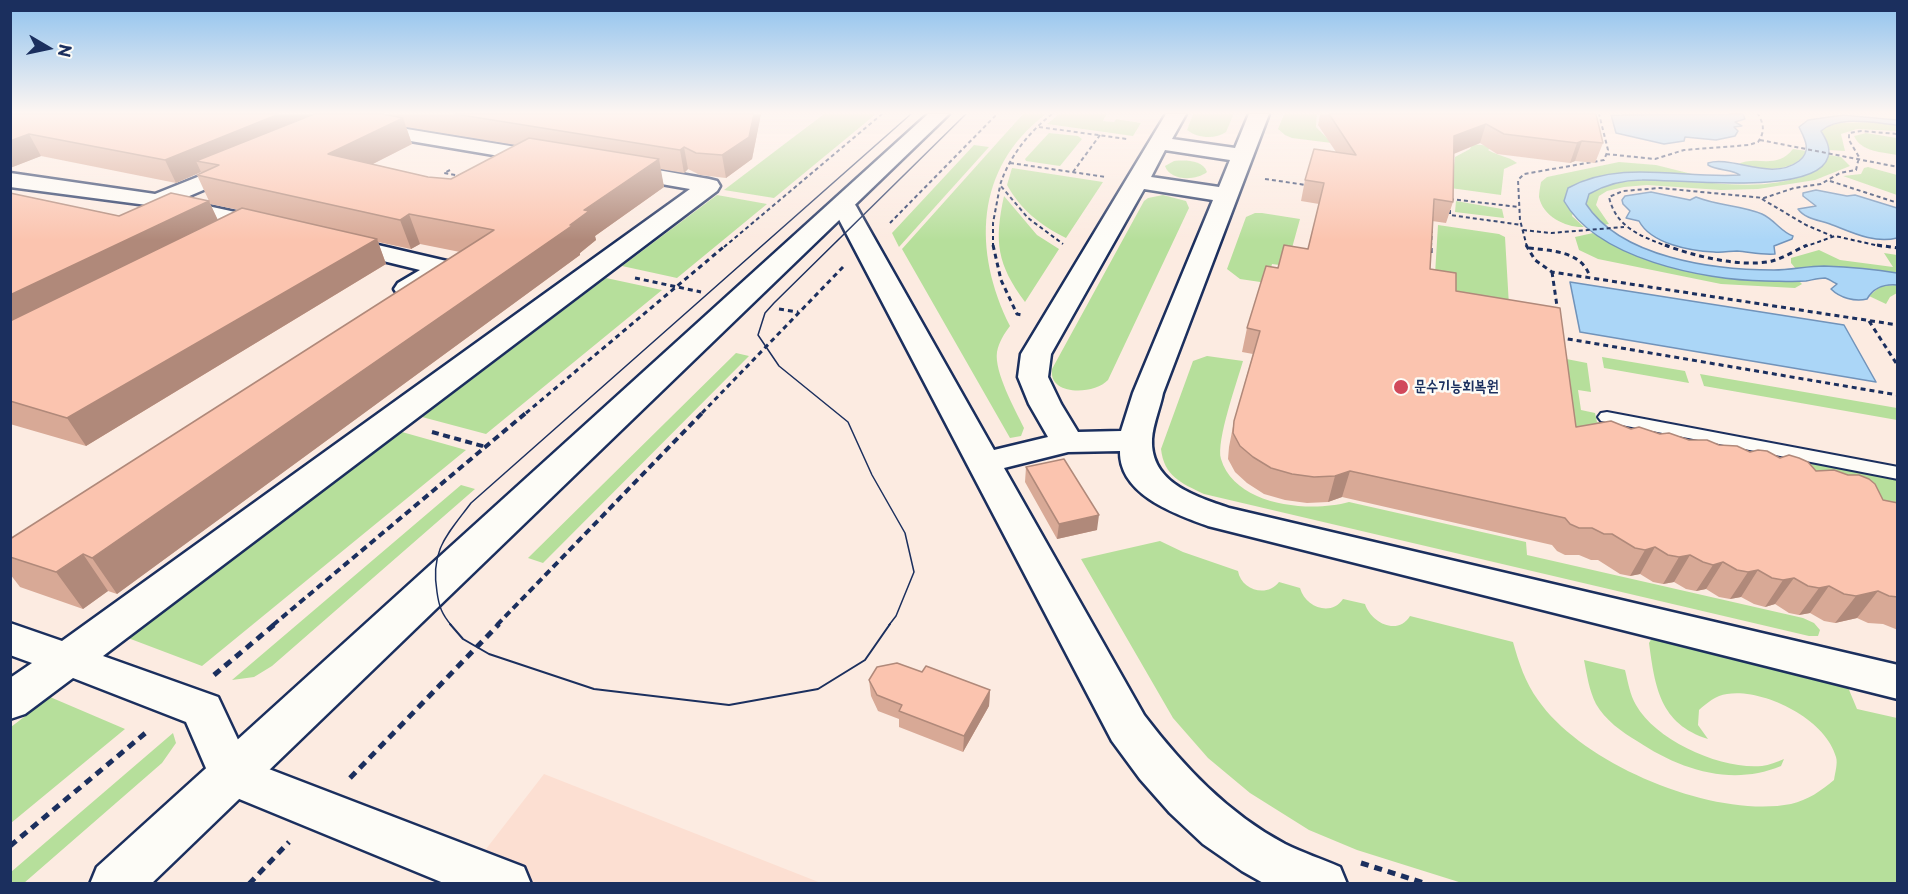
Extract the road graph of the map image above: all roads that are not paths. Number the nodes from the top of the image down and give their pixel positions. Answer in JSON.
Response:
{"nodes":[{"id":1,"x":528,"y":156,"type":"edge"},
{"id":2,"x":896,"y":156,"type":"edge"},
{"id":3,"x":1151,"y":156,"type":"edge"},
{"id":4,"x":1189,"y":156,"type":"edge"},
{"id":5,"x":1243,"y":156,"type":"edge"},
{"id":6,"x":255,"y":160,"type":"edge"},
{"id":7,"x":1235,"y":175,"type":"junction"},
{"id":8,"x":10,"y":180,"type":"edge"},
{"id":9,"x":1136,"y":181,"type":"junction"},
{"id":10,"x":157,"y":201,"type":"junction"},
{"id":11,"x":844,"y":206,"type":"junction"},
{"id":12,"x":251,"y":222,"type":"junction"},
{"id":13,"x":219,"y":238,"type":"edge"},
{"id":14,"x":381,"y":305,"type":"edge"},
{"id":15,"x":1606,"y":417,"type":"dead end"},
{"id":16,"x":1136,"y":441,"type":"junction"},
{"id":17,"x":1068,"y":442,"type":"junction"},
{"id":18,"x":983,"y":463,"type":"junction"},
{"id":19,"x":1898,"y":473,"type":"edge"},
{"id":20,"x":10,"y":638,"type":"edge"},
{"id":21,"x":69,"y":659,"type":"junction"},
{"id":22,"x":1898,"y":682,"type":"edge"},
{"id":23,"x":10,"y":702,"type":"edge"},
{"id":24,"x":231,"y":775,"type":"junction"},
{"id":25,"x":115,"y":884,"type":"edge"},
{"id":26,"x":506,"y":884,"type":"edge"},
{"id":27,"x":1322,"y":884,"type":"edge"}],
"edges":[{"from":1,"to":21,"type":"street"},
{"from":2,"to":11,"type":"street"},
{"from":3,"to":9,"type":"street"},
{"from":4,"to":7,"type":"street"},
{"from":5,"to":7,"type":"street"},
{"from":6,"to":10,"type":"street"},
{"from":7,"to":9,"type":"street"},
{"from":7,"to":16,"type":"street"},
{"from":8,"to":10,"type":"street"},
{"from":9,"to":17,"type":"street"},
{"from":10,"to":12,"type":"street"},
{"from":11,"to":18,"type":"street"},
{"from":11,"to":24,"type":"street"},
{"from":12,"to":13,"type":"street"},
{"from":12,"to":14,"type":"street"},
{"from":15,"to":19,"type":"lane"},
{"from":16,"to":17,"type":"street"},
{"from":16,"to":22,"type":"street"},
{"from":17,"to":18,"type":"street"},
{"from":18,"to":27,"type":"street"},
{"from":20,"to":21,"type":"street"},
{"from":21,"to":23,"type":"street"},
{"from":21,"to":24,"type":"street"},
{"from":24,"to":25,"type":"street"},
{"from":24,"to":26,"type":"street"}]}
